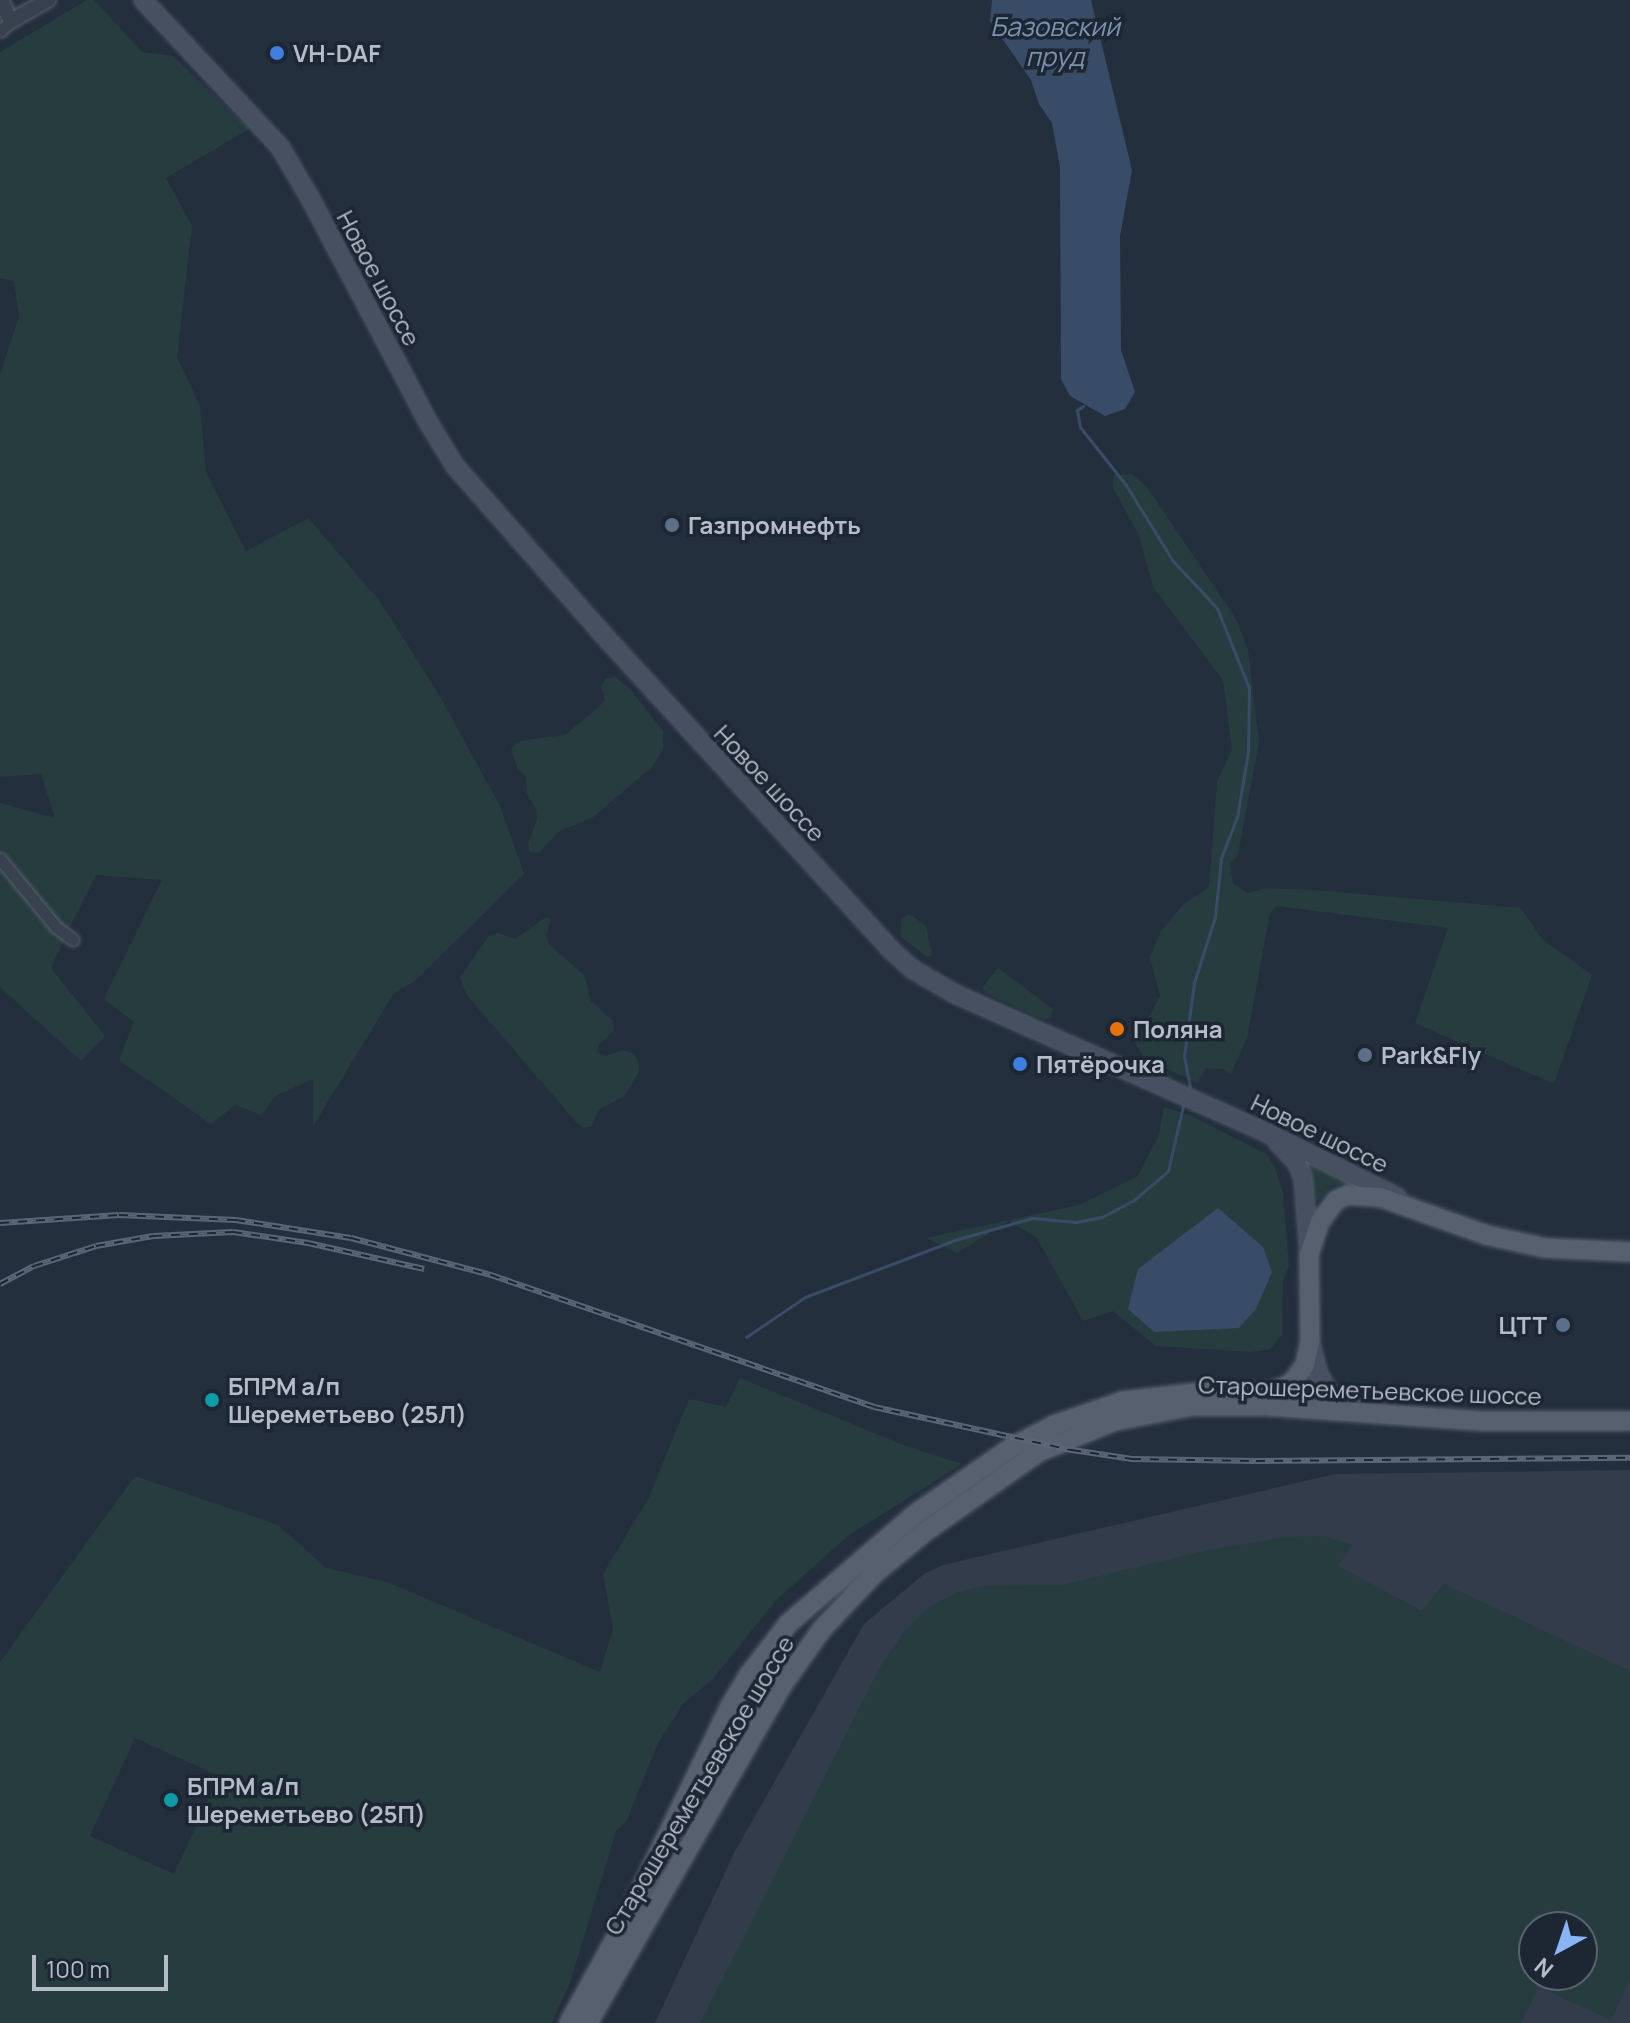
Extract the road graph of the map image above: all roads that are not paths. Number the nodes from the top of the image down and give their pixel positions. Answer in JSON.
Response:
{"nodes":[{"id":1,"x":1,"y":0,"type":"edge"},
{"id":2,"x":48,"y":0,"type":"edge"},
{"id":3,"x":143,"y":0,"type":"edge"},
{"id":4,"x":6,"y":26,"type":"edge"},
{"id":5,"x":0,"y":859,"type":"edge"},
{"id":6,"x":73,"y":940,"type":"dead end"},
{"id":7,"x":1261,"y":1130,"type":"junction"},
{"id":8,"x":1412,"y":1205,"type":"junction"},
{"id":9,"x":1630,"y":1252,"type":"edge"},
{"id":10,"x":1309,"y":1255,"type":"junction"},
{"id":11,"x":1310,"y":1341,"type":"junction"},
{"id":12,"x":1376,"y":1414,"type":"junction"},
{"id":13,"x":1630,"y":1421,"type":"edge"},
{"id":14,"x":569,"y":2023,"type":"edge"},
{"id":15,"x":588,"y":2023,"type":"edge"}],
"edges":[{"from":1,"to":4,"type":"street"},
{"from":2,"to":4,"type":"street"},
{"from":3,"to":7,"type":"main road","name":"Новое шоссе"},
{"from":5,"to":6,"type":"street"},
{"from":7,"to":8,"type":"main road","name":"Новое шоссе"},
{"from":7,"to":10,"type":"main road"},
{"from":8,"to":9,"type":"main road","name":"Новое шоссе"},
{"from":8,"to":10,"type":"main road"},
{"from":10,"to":11,"type":"main road"},
{"from":11,"to":12,"type":"main road"},
{"from":11,"to":14,"type":"main road","name":"Старошереметьевское шоссе"},
{"from":12,"to":13,"type":"main road","name":"Старошереметьевское шоссе"},
{"from":12,"to":15,"type":"main road","name":"Старошереметьевское шоссе"}]}
